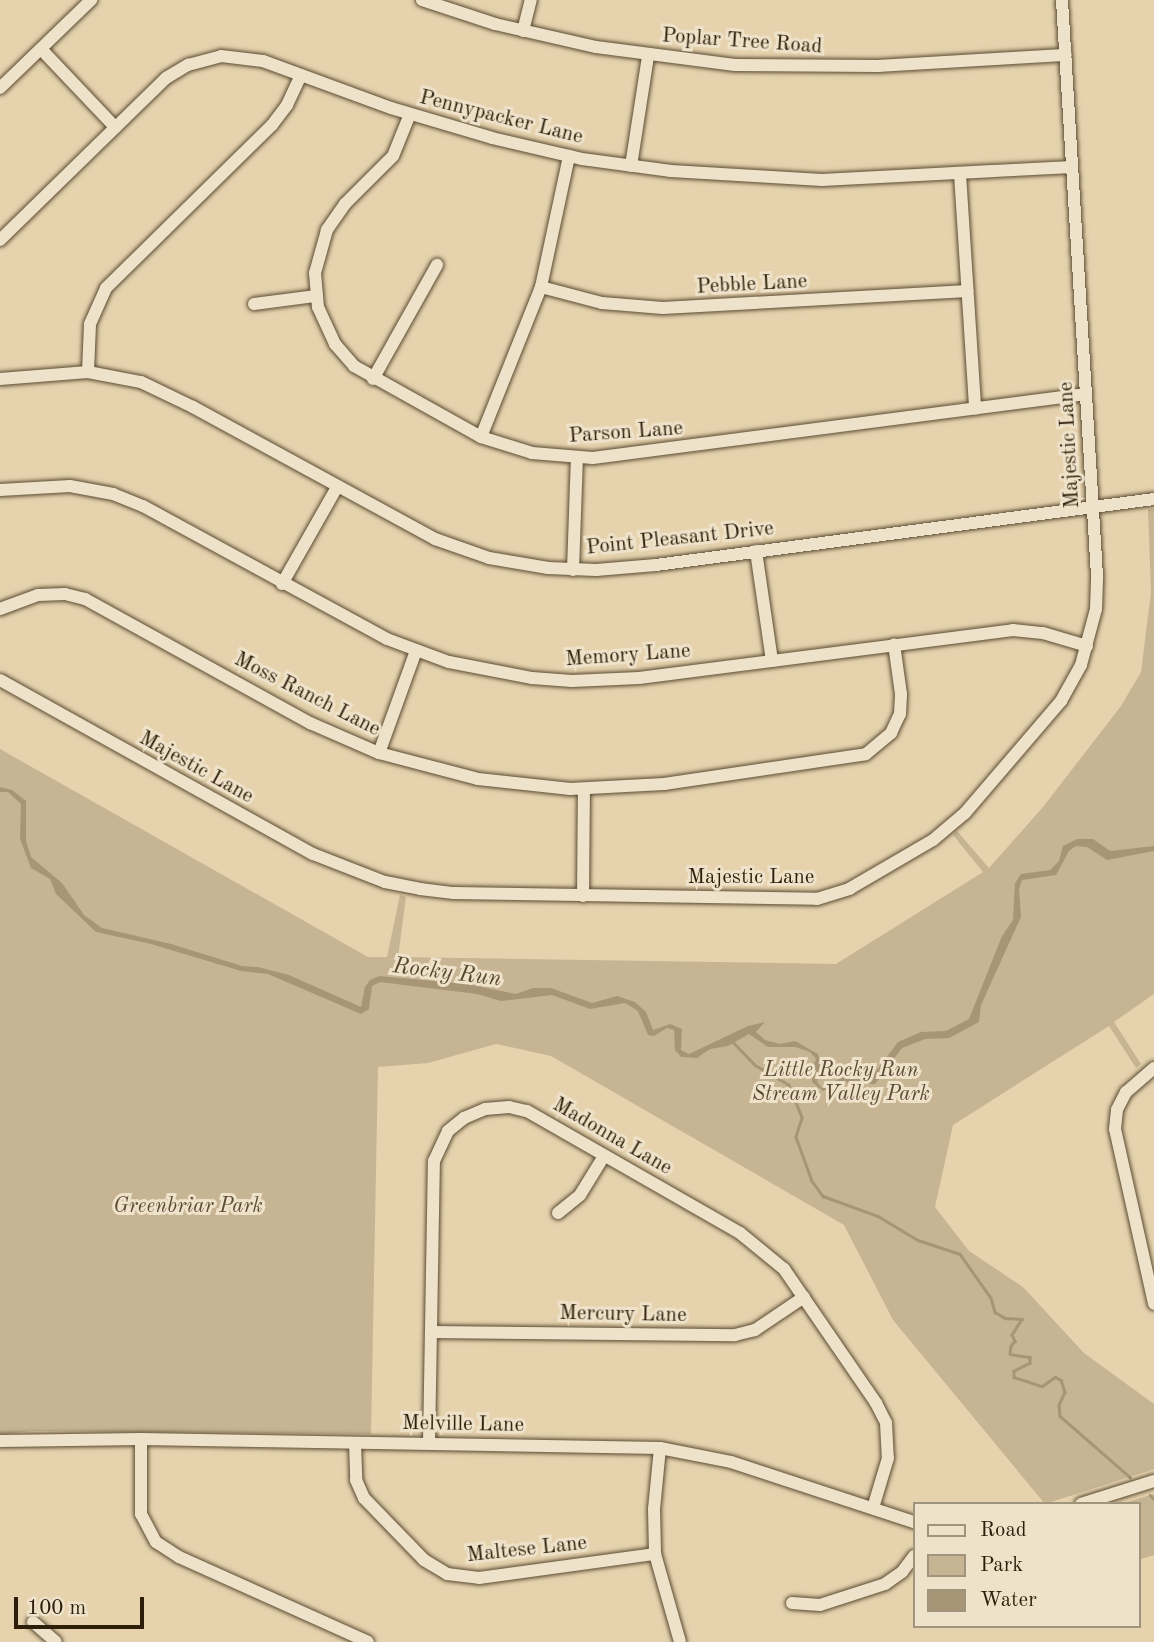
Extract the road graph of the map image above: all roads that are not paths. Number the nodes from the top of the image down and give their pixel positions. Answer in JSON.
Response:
{"nodes":[{"id":1,"x":91,"y":0,"type":"edge"},
{"id":2,"x":422,"y":0,"type":"edge"},
{"id":3,"x":531,"y":0,"type":"edge"},
{"id":4,"x":1062,"y":0,"type":"edge"},
{"id":5,"x":523,"y":31,"type":"junction"},
{"id":6,"x":40,"y":49,"type":"junction"},
{"id":7,"x":1066,"y":55,"type":"junction"},
{"id":8,"x":648,"y":56,"type":"junction"},
{"id":9,"x":301,"y":75,"type":"junction"},
{"id":10,"x":0,"y":88,"type":"edge"},
{"id":11,"x":410,"y":114,"type":"junction"},
{"id":12,"x":115,"y":127,"type":"junction"},
{"id":13,"x":569,"y":156,"type":"junction"},
{"id":14,"x":631,"y":166,"type":"junction"},
{"id":15,"x":1072,"y":167,"type":"junction"},
{"id":16,"x":960,"y":174,"type":"junction"},
{"id":17,"x":0,"y":240,"type":"edge"},
{"id":18,"x":437,"y":265,"type":"dead end"},
{"id":19,"x":541,"y":287,"type":"junction"},
{"id":20,"x":968,"y":291,"type":"junction"},
{"id":21,"x":316,"y":296,"type":"junction"},
{"id":22,"x":254,"y":304,"type":"dead end"},
{"id":23,"x":88,"y":372,"type":"junction"},
{"id":24,"x":0,"y":379,"type":"edge"},
{"id":25,"x":373,"y":379,"type":"junction"},
{"id":26,"x":1086,"y":394,"type":"junction"},
{"id":27,"x":975,"y":409,"type":"junction"},
{"id":28,"x":481,"y":437,"type":"junction"},
{"id":29,"x":577,"y":458,"type":"junction"},
{"id":30,"x":337,"y":487,"type":"junction"},
{"id":31,"x":0,"y":490,"type":"edge"},
{"id":32,"x":1154,"y":499,"type":"edge"},
{"id":33,"x":1093,"y":505,"type":"junction"},
{"id":34,"x":756,"y":551,"type":"junction"},
{"id":35,"x":573,"y":569,"type":"junction"},
{"id":36,"x":282,"y":584,"type":"junction"},
{"id":37,"x":0,"y":609,"type":"edge"},
{"id":38,"x":894,"y":644,"type":"junction"},
{"id":39,"x":1087,"y":646,"type":"junction"},
{"id":40,"x":416,"y":652,"type":"junction"},
{"id":41,"x":772,"y":661,"type":"junction"},
{"id":42,"x":0,"y":680,"type":"edge"},
{"id":43,"x":379,"y":752,"type":"junction"},
{"id":44,"x":584,"y":790,"type":"junction"},
{"id":45,"x":583,"y":896,"type":"junction"},
{"id":46,"x":1154,"y":1068,"type":"edge"},
{"id":47,"x":604,"y":1156,"type":"junction"},
{"id":48,"x":558,"y":1213,"type":"dead end"},
{"id":49,"x":804,"y":1297,"type":"junction"},
{"id":50,"x":1154,"y":1304,"type":"edge"},
{"id":51,"x":431,"y":1332,"type":"junction"},
{"id":52,"x":141,"y":1439,"type":"junction"},
{"id":53,"x":0,"y":1441,"type":"edge"},
{"id":54,"x":355,"y":1443,"type":"junction"},
{"id":55,"x":429,"y":1443,"type":"junction"},
{"id":56,"x":660,"y":1448,"type":"junction"},
{"id":57,"x":1154,"y":1481,"type":"edge"},
{"id":58,"x":1087,"y":1502,"type":"edge"},
{"id":59,"x":873,"y":1508,"type":"junction"},
{"id":60,"x":912,"y":1521,"type":"edge"},
{"id":61,"x":655,"y":1553,"type":"junction"},
{"id":62,"x":912,"y":1559,"type":"edge"},
{"id":63,"x":792,"y":1603,"type":"dead end"},
{"id":64,"x":33,"y":1622,"type":"dead end"},
{"id":65,"x":56,"y":1642,"type":"edge"},
{"id":66,"x":368,"y":1642,"type":"edge"},
{"id":67,"x":680,"y":1642,"type":"edge"}],
"edges":[{"from":1,"to":6,"type":"street"},
{"from":2,"to":5,"type":"street","name":"Poplar Tree Road"},
{"from":3,"to":5,"type":"street"},
{"from":4,"to":7,"type":"street","name":"Majestic Lane"},
{"from":5,"to":8,"type":"street","name":"Poplar Tree Road"},
{"from":6,"to":10,"type":"street"},
{"from":6,"to":12,"type":"street"},
{"from":7,"to":8,"type":"street","name":"Poplar Tree Road"},
{"from":7,"to":15,"type":"street","name":"Majestic Lane"},
{"from":8,"to":14,"type":"street"},
{"from":9,"to":11,"type":"street","name":"Pennypacker Lane"},
{"from":9,"to":12,"type":"street","name":"Pennypacker Lane"},
{"from":9,"to":23,"type":"street"},
{"from":11,"to":13,"type":"street","name":"Pennypacker Lane"},
{"from":11,"to":21,"type":"street","name":"Parson Lane"},
{"from":12,"to":17,"type":"street","name":"Pennypacker Lane"},
{"from":13,"to":14,"type":"street","name":"Pennypacker Lane"},
{"from":13,"to":19,"type":"street"},
{"from":14,"to":16,"type":"street","name":"Pennypacker Lane"},
{"from":15,"to":16,"type":"street","name":"Pennypacker Lane"},
{"from":15,"to":26,"type":"street","name":"Majestic Lane"},
{"from":16,"to":20,"type":"street"},
{"from":18,"to":25,"type":"street"},
{"from":19,"to":20,"type":"street","name":"Pebble Lane"},
{"from":19,"to":28,"type":"street"},
{"from":20,"to":27,"type":"street"},
{"from":21,"to":22,"type":"street"},
{"from":21,"to":25,"type":"street","name":"Parson Lane"},
{"from":23,"to":24,"type":"street","name":"Point Pleasant Drive"},
{"from":23,"to":30,"type":"street","name":"Point Pleasant Drive"},
{"from":25,"to":28,"type":"street","name":"Parson Lane"},
{"from":26,"to":27,"type":"street","name":"Parson Lane"},
{"from":26,"to":33,"type":"street","name":"Majestic Lane"},
{"from":27,"to":29,"type":"street","name":"Parson Lane"},
{"from":28,"to":29,"type":"street","name":"Parson Lane"},
{"from":29,"to":35,"type":"street"},
{"from":30,"to":35,"type":"street","name":"Point Pleasant Drive"},
{"from":30,"to":36,"type":"street"},
{"from":31,"to":36,"type":"street","name":"Memory Lane"},
{"from":32,"to":33,"type":"street","name":"Point Pleasant Drive"},
{"from":33,"to":34,"type":"street","name":"Point Pleasant Drive"},
{"from":33,"to":39,"type":"street","name":"Majestic Lane"},
{"from":34,"to":35,"type":"street","name":"Point Pleasant Drive"},
{"from":34,"to":41,"type":"street"},
{"from":36,"to":40,"type":"street","name":"Memory Lane"},
{"from":37,"to":43,"type":"street","name":"Moss Ranch Lane"},
{"from":38,"to":39,"type":"street","name":"Memory Lane"},
{"from":38,"to":41,"type":"street","name":"Memory Lane"},
{"from":38,"to":44,"type":"street","name":"Moss Ranch Lane"},
{"from":39,"to":45,"type":"street","name":"Majestic Lane"},
{"from":40,"to":41,"type":"street","name":"Memory Lane"},
{"from":40,"to":43,"type":"street"},
{"from":42,"to":45,"type":"street","name":"Majestic Lane"},
{"from":43,"to":44,"type":"street","name":"Moss Ranch Lane"},
{"from":44,"to":45,"type":"street"},
{"from":46,"to":50,"type":"street"},
{"from":47,"to":48,"type":"street"},
{"from":47,"to":49,"type":"street","name":"Madonna Lane"},
{"from":47,"to":51,"type":"street","name":"Madonna Lane"},
{"from":49,"to":51,"type":"street","name":"Mercury Lane"},
{"from":49,"to":59,"type":"street","name":"Madonna Lane"},
{"from":51,"to":55,"type":"street","name":"Madonna Lane"},
{"from":52,"to":53,"type":"street","name":"Melville Lane"},
{"from":52,"to":54,"type":"street","name":"Melville Lane"},
{"from":52,"to":66,"type":"street"},
{"from":54,"to":55,"type":"street","name":"Melville Lane"},
{"from":54,"to":61,"type":"street","name":"Maltese Lane"},
{"from":55,"to":56,"type":"street","name":"Melville Lane"},
{"from":56,"to":59,"type":"street","name":"Melville Lane"},
{"from":56,"to":61,"type":"street"},
{"from":57,"to":58,"type":"street"},
{"from":59,"to":60,"type":"street","name":"Melville Lane"},
{"from":61,"to":67,"type":"street"},
{"from":62,"to":63,"type":"street"},
{"from":64,"to":65,"type":"street"}]}
